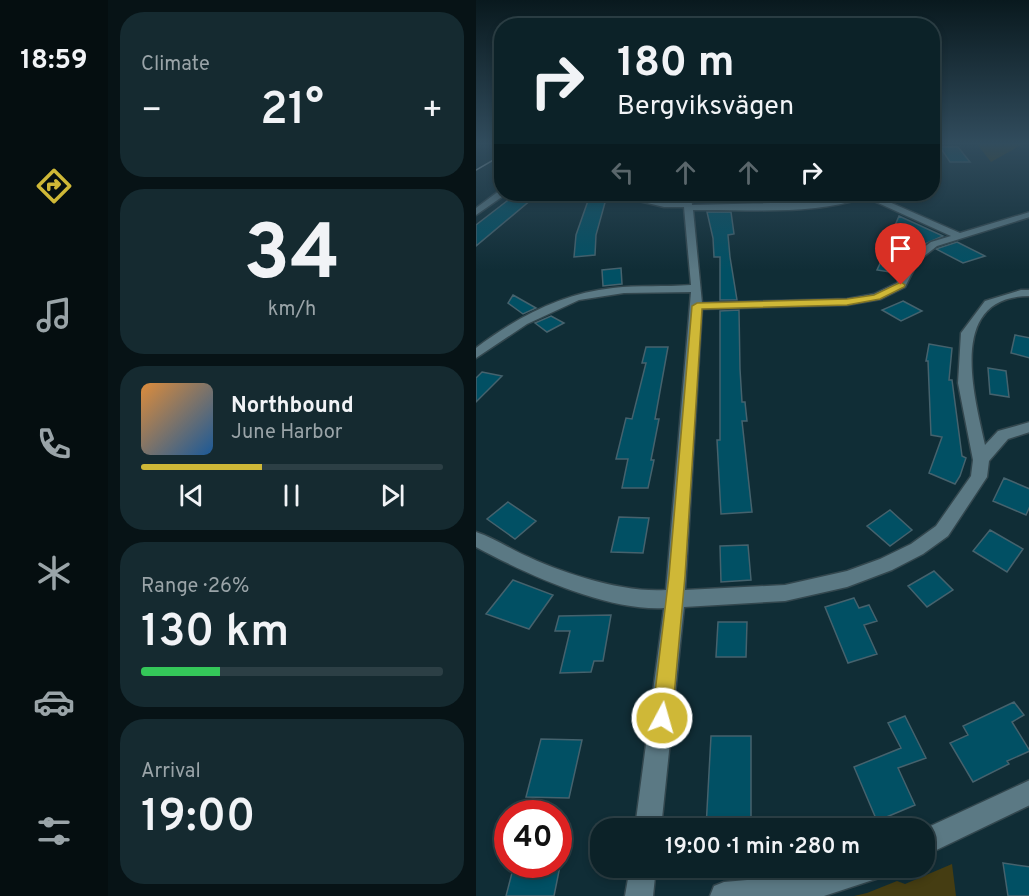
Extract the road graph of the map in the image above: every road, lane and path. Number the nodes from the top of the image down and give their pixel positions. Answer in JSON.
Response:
{"nodes":[{"id":1,"x":494,"y":199,"type":"edge"},
{"id":2,"x":649,"y":201,"type":"edge"},
{"id":3,"x":840,"y":201,"type":"edge"},
{"id":4,"x":881,"y":201,"type":"edge"},
{"id":5,"x":688,"y":202,"type":"edge"},
{"id":6,"x":476,"y":212,"type":"edge"},
{"id":7,"x":1030,"y":214,"type":"edge"},
{"id":8,"x":957,"y":235,"type":"junction"},
{"id":9,"x":696,"y":288,"type":"junction"},
{"id":10,"x":1030,"y":293,"type":"edge"},
{"id":11,"x":697,"y":306,"type":"junction"},
{"id":12,"x":476,"y":354,"type":"edge"},
{"id":13,"x":1030,"y":427,"type":"edge"},
{"id":14,"x":981,"y":460,"type":"junction"},
{"id":15,"x":476,"y":539,"type":"edge"},
{"id":16,"x":675,"y":599,"type":"junction"},
{"id":17,"x":1030,"y":792,"type":"edge"},
{"id":18,"x":649,"y":818,"type":"edge"},
{"id":19,"x":935,"y":838,"type":"edge"},
{"id":20,"x":641,"y":878,"type":"edge"},
{"id":21,"x":839,"y":878,"type":"edge"},
{"id":22,"x":639,"y":896,"type":"edge"},
{"id":23,"x":724,"y":896,"type":"edge"}],
"edges":[{"from":1,"to":6,"type":"street"},
{"from":2,"to":5,"type":"street"},
{"from":3,"to":5,"type":"street"},
{"from":4,"to":8,"type":"street"},
{"from":5,"to":9,"type":"street"},
{"from":7,"to":8,"type":"street"},
{"from":8,"to":11,"type":"street"},
{"from":9,"to":11,"type":"street"},
{"from":9,"to":12,"type":"street"},
{"from":10,"to":14,"type":"street"},
{"from":11,"to":16,"type":"street"},
{"from":13,"to":14,"type":"street"},
{"from":14,"to":16,"type":"street"},
{"from":15,"to":16,"type":"street"},
{"from":16,"to":18,"type":"street"},
{"from":17,"to":19,"type":"street"},
{"from":20,"to":22,"type":"street"},
{"from":21,"to":23,"type":"street"}]}
